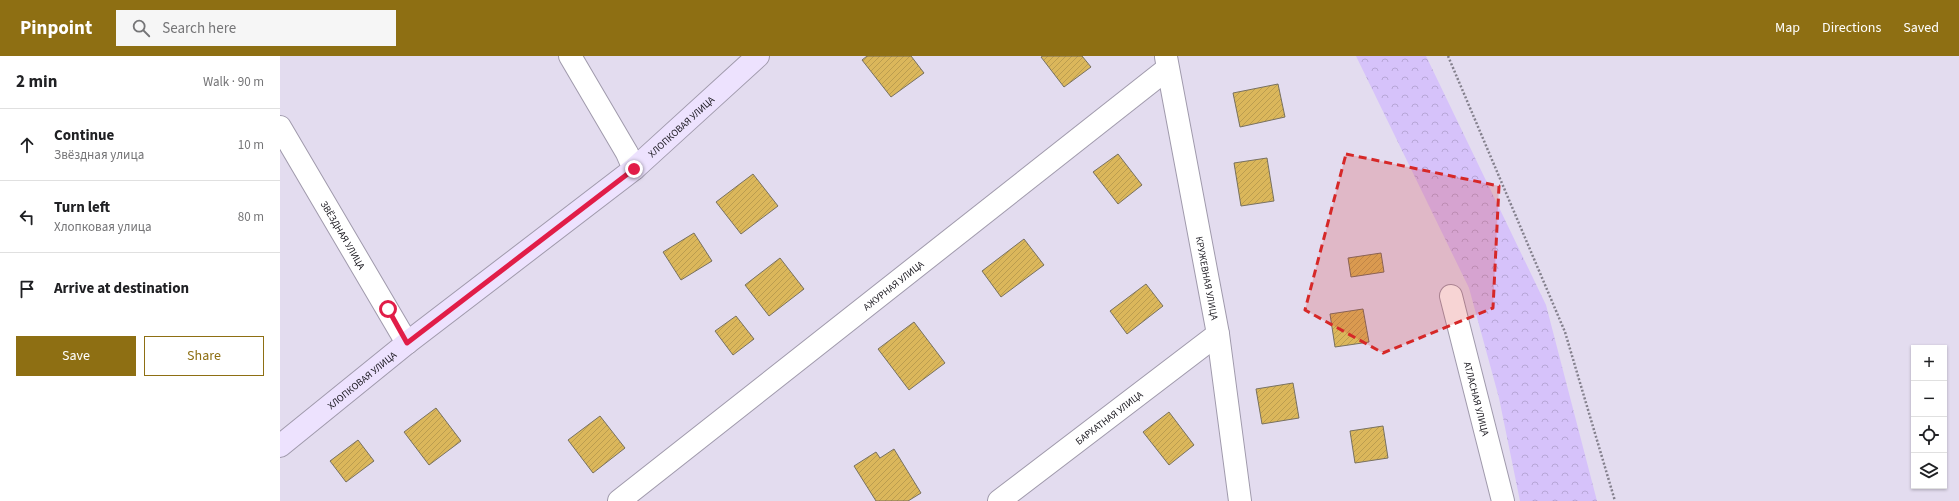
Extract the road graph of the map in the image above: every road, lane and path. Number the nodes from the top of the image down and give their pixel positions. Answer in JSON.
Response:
{"nodes":[{"id":1,"x":570,"y":56,"type":"edge"},
{"id":2,"x":758,"y":56,"type":"edge"},
{"id":3,"x":1448,"y":56,"type":"edge"},
{"id":4,"x":1167,"y":62,"type":"edge"},
{"id":5,"x":280,"y":127,"type":"edge"},
{"id":6,"x":634,"y":169,"type":"junction"},
{"id":7,"x":1451,"y":296,"type":"dead end"},
{"id":8,"x":1218,"y":334,"type":"junction"},
{"id":9,"x":407,"y":343,"type":"junction"},
{"id":10,"x":280,"y":446,"type":"edge"},
{"id":11,"x":619,"y":501,"type":"edge"},
{"id":12,"x":999,"y":501,"type":"edge"},
{"id":13,"x":1240,"y":501,"type":"edge"},
{"id":14,"x":1503,"y":501,"type":"edge"},
{"id":15,"x":1615,"y":501,"type":"edge"}],
"edges":[{"from":1,"to":6,"type":"street"},
{"from":2,"to":6,"type":"street","name":"ХЛОПКОВАЯ УЛИЦА"},
{"from":3,"to":15,"type":"path"},
{"from":4,"to":8,"type":"street","name":"КРУЖЕВНАЯ УЛИЦА"},
{"from":4,"to":11,"type":"street","name":"АЖУРНАЯ УЛИЦА"},
{"from":5,"to":9,"type":"street","name":"ЗВЁЗДНАЯ УЛИЦА"},
{"from":6,"to":9,"type":"street","name":"ХЛОПКОВАЯ УЛИЦА"},
{"from":7,"to":14,"type":"street","name":"АТЛАСНАЯ УЛИЦА"},
{"from":8,"to":12,"type":"street","name":"БАРХАТНАЯ УЛИЦА"},
{"from":8,"to":13,"type":"street","name":"КРУЖЕВНАЯ УЛИЦА"},
{"from":9,"to":10,"type":"street","name":"ХЛОПКОВАЯ УЛИЦА"}]}
